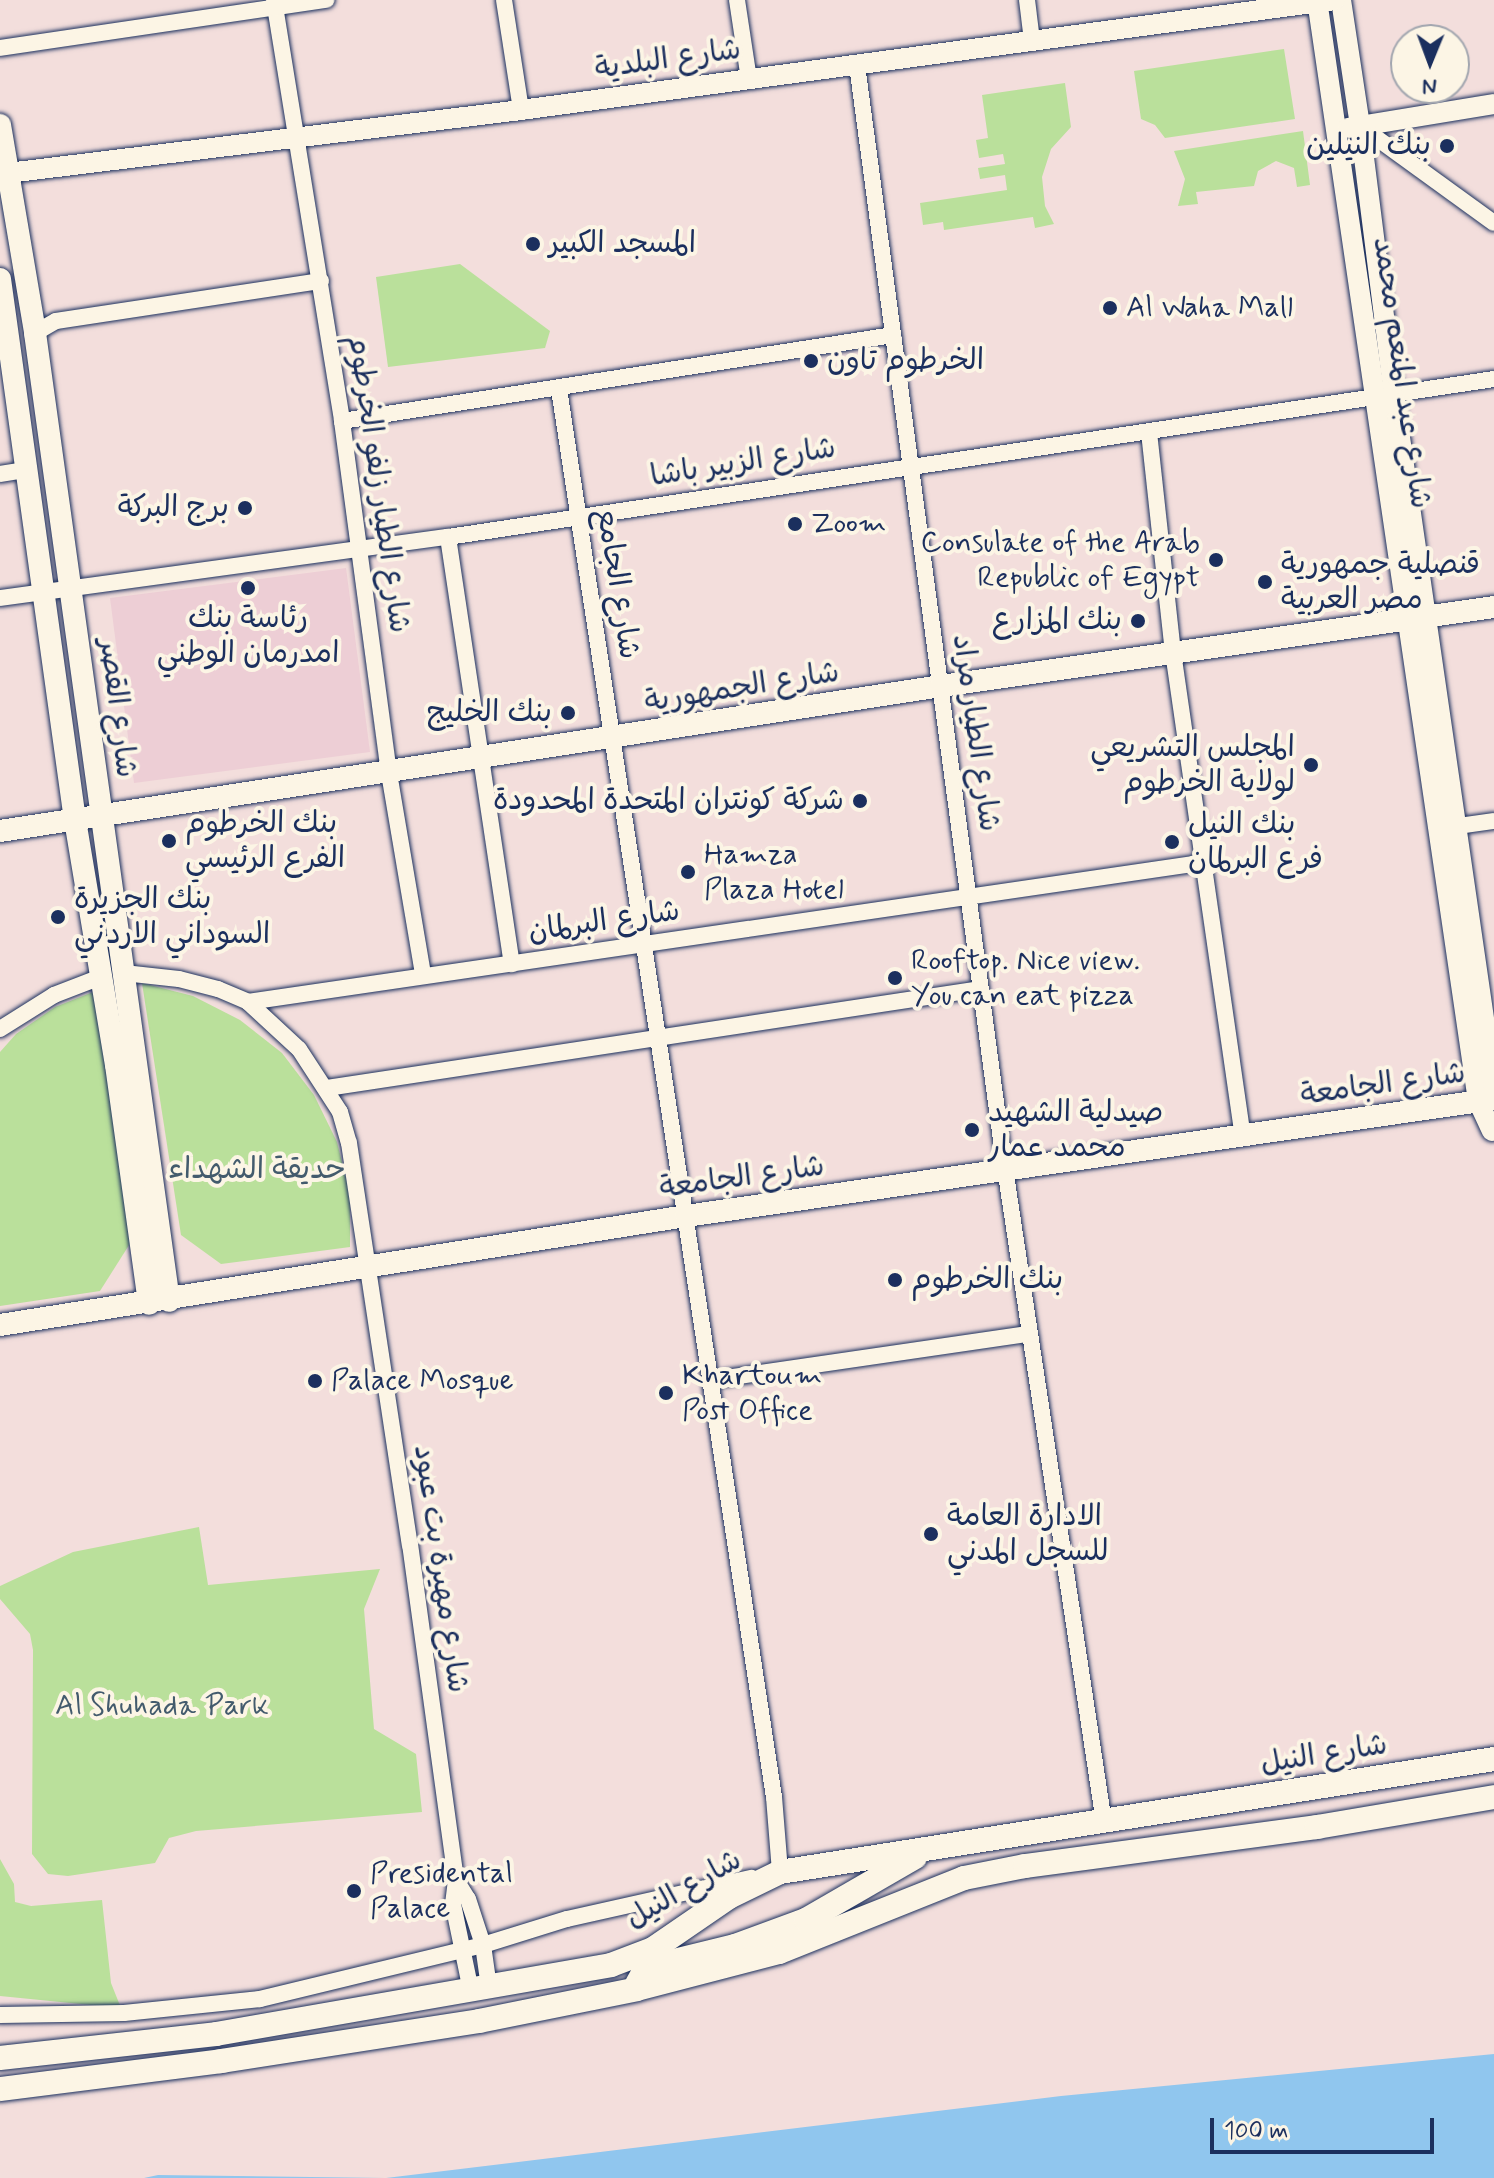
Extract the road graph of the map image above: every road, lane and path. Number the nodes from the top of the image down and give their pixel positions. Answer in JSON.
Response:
{"nodes":[{"id":1,"x":326,"y":0,"type":"edge"},
{"id":2,"x":504,"y":0,"type":"edge"},
{"id":3,"x":737,"y":0,"type":"edge"},
{"id":4,"x":1027,"y":0,"type":"edge"},
{"id":5,"x":1327,"y":1,"type":"edge"},
{"id":6,"x":275,"y":4,"type":"edge"},
{"id":7,"x":1032,"y":39,"type":"junction"},
{"id":8,"x":0,"y":48,"type":"edge"},
{"id":9,"x":857,"y":65,"type":"junction"},
{"id":10,"x":749,"y":79,"type":"junction"},
{"id":11,"x":1494,"y":104,"type":"edge"},
{"id":12,"x":521,"y":110,"type":"junction"},
{"id":13,"x":0,"y":125,"type":"edge"},
{"id":14,"x":1360,"y":126,"type":"junction"},
{"id":15,"x":1336,"y":129,"type":"junction"},
{"id":16,"x":297,"y":138,"type":"junction"},
{"id":17,"x":8,"y":173,"type":"junction"},
{"id":18,"x":1494,"y":223,"type":"edge"},
{"id":19,"x":1377,"y":274,"type":"junction"},
{"id":20,"x":1355,"y":276,"type":"junction"},
{"id":21,"x":0,"y":279,"type":"edge"},
{"id":22,"x":321,"y":281,"type":"junction"},
{"id":23,"x":34,"y":324,"type":"junction"},
{"id":24,"x":4,"y":328,"type":"edge"},
{"id":25,"x":893,"y":335,"type":"junction"},
{"id":26,"x":1494,"y":379,"type":"edge"},
{"id":27,"x":559,"y":389,"type":"junction"},
{"id":28,"x":1383,"y":397,"type":"junction"},
{"id":29,"x":342,"y":421,"type":"junction"},
{"id":30,"x":1149,"y":432,"type":"junction"},
{"id":31,"x":909,"y":465,"type":"junction"},
{"id":32,"x":26,"y":470,"type":"junction"},
{"id":33,"x":0,"y":474,"type":"edge"},
{"id":34,"x":577,"y":518,"type":"junction"},
{"id":35,"x":448,"y":537,"type":"junction"},
{"id":36,"x":360,"y":547,"type":"junction"},
{"id":37,"x":71,"y":589,"type":"junction"},
{"id":38,"x":44,"y":593,"type":"junction"},
{"id":39,"x":0,"y":598,"type":"edge"},
{"id":40,"x":1494,"y":607,"type":"edge"},
{"id":41,"x":1417,"y":620,"type":"junction"},
{"id":42,"x":1173,"y":652,"type":"junction"},
{"id":43,"x":941,"y":686,"type":"junction"},
{"id":44,"x":615,"y":738,"type":"junction"},
{"id":45,"x":481,"y":759,"type":"junction"},
{"id":46,"x":389,"y":773,"type":"junction"},
{"id":47,"x":101,"y":816,"type":"junction"},
{"id":48,"x":75,"y":820,"type":"junction"},
{"id":49,"x":1494,"y":821,"type":"edge"},
{"id":50,"x":1448,"y":827,"type":"junction"},
{"id":51,"x":0,"y":831,"type":"edge"},
{"id":52,"x":1206,"y":862,"type":"junction"},
{"id":53,"x":969,"y":899,"type":"junction"},
{"id":54,"x":644,"y":944,"type":"junction"},
{"id":55,"x":512,"y":964,"type":"junction"},
{"id":56,"x":124,"y":973,"type":"junction"},
{"id":57,"x":423,"y":975,"type":"junction"},
{"id":58,"x":101,"y":977,"type":"junction"},
{"id":59,"x":980,"y":989,"type":"junction"},
{"id":60,"x":248,"y":1002,"type":"junction"},
{"id":61,"x":0,"y":1029,"type":"edge"},
{"id":62,"x":660,"y":1037,"type":"junction"},
{"id":63,"x":327,"y":1088,"type":"junction"},
{"id":64,"x":1491,"y":1113,"type":"edge"},
{"id":65,"x":1243,"y":1135,"type":"junction"},
{"id":66,"x":1005,"y":1170,"type":"junction"},
{"id":67,"x":686,"y":1216,"type":"junction"},
{"id":68,"x":368,"y":1266,"type":"junction"},
{"id":69,"x":159,"y":1302,"type":"junction"},
{"id":70,"x":0,"y":1325,"type":"edge"},
{"id":71,"x":1029,"y":1334,"type":"junction"},
{"id":72,"x":712,"y":1380,"type":"junction"},
{"id":73,"x":1494,"y":1759,"type":"edge"},
{"id":74,"x":1373,"y":1780,"type":"junction"},
{"id":75,"x":1494,"y":1797,"type":"edge"},
{"id":76,"x":1368,"y":1818,"type":"junction"},
{"id":77,"x":1104,"y":1823,"type":"junction"},
{"id":78,"x":931,"y":1849,"type":"junction"},
{"id":79,"x":780,"y":1872,"type":"junction"},
{"id":80,"x":456,"y":1880,"type":"junction"},
{"id":81,"x":483,"y":1945,"type":"junction"},
{"id":82,"x":462,"y":1950,"type":"junction"},
{"id":83,"x":480,"y":1989,"type":"junction"},
{"id":84,"x":637,"y":1989,"type":"junction"},
{"id":85,"x":0,"y":2015,"type":"edge"},
{"id":86,"x":487,"y":2019,"type":"junction"},
{"id":87,"x":0,"y":2058,"type":"edge"},
{"id":88,"x":0,"y":2089,"type":"edge"}],
"edges":[{"from":1,"to":6,"type":"street"},
{"from":2,"to":12,"type":"street"},
{"from":3,"to":10,"type":"street"},
{"from":4,"to":7,"type":"street"},
{"from":5,"to":7,"type":"street","name":"شارع البلدية"},
{"from":5,"to":14,"type":"street","name":"شارع عبد المنعم محمد"},
{"from":5,"to":15,"type":"street","name":"شارع عبد المنعم محمد"},
{"from":6,"to":8,"type":"street"},
{"from":6,"to":16,"type":"street","name":"شارع الطيار زلفو الخرطوم"},
{"from":7,"to":9,"type":"street","name":"شارع البلدية"},
{"from":9,"to":10,"type":"street","name":"شارع البلدية"},
{"from":9,"to":25,"type":"street","name":"شارع الطيار مراد"},
{"from":10,"to":12,"type":"street","name":"شارع البلدية"},
{"from":11,"to":14,"type":"street"},
{"from":12,"to":16,"type":"street","name":"شارع البلدية"},
{"from":13,"to":17,"type":"main road","name":"شارع القصر"},
{"from":14,"to":15,"type":"street"},
{"from":14,"to":18,"type":"street"},
{"from":14,"to":19,"type":"street","name":"شارع عبد المنعم محمد"},
{"from":15,"to":20,"type":"street","name":"شارع عبد المنعم محمد"},
{"from":16,"to":17,"type":"street","name":"شارع البلدية"},
{"from":16,"to":22,"type":"street","name":"شارع الطيار زلفو الخرطوم"},
{"from":17,"to":23,"type":"main road","name":"شارع القصر"},
{"from":19,"to":20,"type":"street"},
{"from":19,"to":28,"type":"street","name":"شارع عبد المنعم محمد"},
{"from":20,"to":28,"type":"street","name":"شارع عبد المنعم محمد"},
{"from":21,"to":24,"type":"main road","name":"شارع القصر"},
{"from":22,"to":23,"type":"street"},
{"from":22,"to":29,"type":"street","name":"شارع الطيار زلفو الخرطوم"},
{"from":23,"to":24,"type":"street"},
{"from":23,"to":37,"type":"main road","name":"شارع القصر"},
{"from":24,"to":32,"type":"main road","name":"شارع القصر"},
{"from":25,"to":27,"type":"street"},
{"from":25,"to":31,"type":"street","name":"شارع الطيار مراد"},
{"from":26,"to":28,"type":"street","name":"شارع الزبير باشا"},
{"from":27,"to":29,"type":"street"},
{"from":27,"to":34,"type":"street","name":"شارع الجامع"},
{"from":28,"to":30,"type":"street","name":"شارع الزبير باشا"},
{"from":28,"to":41,"type":"street","name":"شارع عبد المنعم محمد"},
{"from":29,"to":36,"type":"street","name":"شارع الطيار زلفو الخرطوم"},
{"from":30,"to":31,"type":"street","name":"شارع الزبير باشا"},
{"from":30,"to":42,"type":"street"},
{"from":31,"to":34,"type":"street","name":"شارع الزبير باشا"},
{"from":31,"to":43,"type":"street","name":"شارع الطيار مراد"},
{"from":32,"to":33,"type":"street"},
{"from":32,"to":38,"type":"main road","name":"شارع القصر"},
{"from":34,"to":35,"type":"street","name":"شارع الزبير باشا"},
{"from":34,"to":44,"type":"street","name":"شارع الجامع"},
{"from":35,"to":36,"type":"street","name":"شارع الزبير باشا"},
{"from":35,"to":45,"type":"street"},
{"from":36,"to":37,"type":"street","name":"شارع الزبير باشا"},
{"from":36,"to":46,"type":"street","name":"شارع الطيار زلفو الخرطوم"},
{"from":37,"to":38,"type":"street","name":"شارع الزبير باشا"},
{"from":37,"to":47,"type":"main road","name":"شارع القصر"},
{"from":38,"to":39,"type":"street","name":"شارع الزبير باشا"},
{"from":38,"to":48,"type":"main road","name":"شارع القصر"},
{"from":40,"to":41,"type":"main road","name":"شارع الجمهورية"},
{"from":41,"to":42,"type":"main road","name":"شارع الجمهورية"},
{"from":41,"to":50,"type":"street","name":"شارع عبد المنعم محمد"},
{"from":42,"to":43,"type":"main road","name":"شارع الجمهورية"},
{"from":42,"to":52,"type":"street"},
{"from":43,"to":44,"type":"main road","name":"شارع الجمهورية"},
{"from":43,"to":53,"type":"street","name":"شارع الطيار مراد"},
{"from":44,"to":45,"type":"main road","name":"شارع الجمهورية"},
{"from":44,"to":54,"type":"street","name":"شارع الجامع"},
{"from":45,"to":46,"type":"main road","name":"شارع الجمهورية"},
{"from":45,"to":55,"type":"street"},
{"from":46,"to":47,"type":"main road","name":"شارع الجمهورية"},
{"from":46,"to":57,"type":"street","name":"شارع الطيار زلفو الخرطوم"},
{"from":47,"to":48,"type":"main road","name":"شارع الجمهورية"},
{"from":47,"to":56,"type":"main road","name":"شارع القصر"},
{"from":48,"to":51,"type":"main road","name":"شارع الجمهورية"},
{"from":48,"to":58,"type":"main road","name":"شارع القصر"},
{"from":49,"to":50,"type":"street"},
{"from":50,"to":64,"type":"street","name":"شارع عبد المنعم محمد"},
{"from":52,"to":53,"type":"street","name":"شارع البرلمان"},
{"from":52,"to":65,"type":"street"},
{"from":53,"to":54,"type":"street","name":"شارع البرلمان"},
{"from":53,"to":59,"type":"street","name":"شارع الطيار مراد"},
{"from":54,"to":55,"type":"street","name":"شارع البرلمان"},
{"from":54,"to":62,"type":"street","name":"شارع الجامع"},
{"from":55,"to":57,"type":"street","name":"شارع البرلمان"},
{"from":56,"to":60,"type":"street"},
{"from":56,"to":69,"type":"main road","name":"شارع القصر"},
{"from":57,"to":60,"type":"street","name":"شارع البرلمان"},
{"from":58,"to":61,"type":"street"},
{"from":58,"to":69,"type":"main road","name":"شارع القصر"},
{"from":59,"to":62,"type":"street"},
{"from":59,"to":66,"type":"street","name":"شارع الطيار مراد"},
{"from":60,"to":63,"type":"street","name":"شارع مهيرة بت عبود"},
{"from":62,"to":63,"type":"street"},
{"from":62,"to":67,"type":"street","name":"شارع الجامع"},
{"from":63,"to":68,"type":"street","name":"شارع مهيرة بت عبود"},
{"from":64,"to":65,"type":"main road","name":"شارع الجامعة"},
{"from":65,"to":66,"type":"main road","name":"شارع الجامعة"},
{"from":66,"to":67,"type":"main road","name":"شارع الجامعة"},
{"from":66,"to":71,"type":"street","name":"شارع الطيار مراد"},
{"from":67,"to":68,"type":"main road","name":"شارع الجامعة"},
{"from":67,"to":72,"type":"street","name":"شارع الجامع"},
{"from":68,"to":69,"type":"main road","name":"شارع الجامعة"},
{"from":68,"to":80,"type":"street","name":"شارع مهيرة بت عبود"},
{"from":69,"to":70,"type":"main road","name":"شارع الجامعة"},
{"from":71,"to":72,"type":"street"},
{"from":71,"to":77,"type":"street","name":"شارع الطيار مراد"},
{"from":72,"to":79,"type":"street","name":"شارع الجامع"},
{"from":73,"to":74,"type":"main road","name":"شارع النيل"},
{"from":74,"to":76,"type":"main road"},
{"from":74,"to":77,"type":"main road","name":"شارع النيل"},
{"from":75,"to":76,"type":"main road"},
{"from":76,"to":84,"type":"main road"},
{"from":77,"to":78,"type":"main road","name":"شارع النيل"},
{"from":78,"to":79,"type":"main road","name":"شارع النيل"},
{"from":78,"to":84,"type":"main road"},
{"from":79,"to":81,"type":"street"},
{"from":79,"to":83,"type":"main road","name":"شارع النيل"},
{"from":80,"to":81,"type":"street"},
{"from":80,"to":82,"type":"street"},
{"from":81,"to":82,"type":"street"},
{"from":81,"to":83,"type":"street"},
{"from":82,"to":83,"type":"street"},
{"from":82,"to":85,"type":"street"},
{"from":83,"to":86,"type":"main road"},
{"from":83,"to":87,"type":"main road","name":"شارع النيل"},
{"from":84,"to":86,"type":"main road"},
{"from":86,"to":88,"type":"main road"}]}
